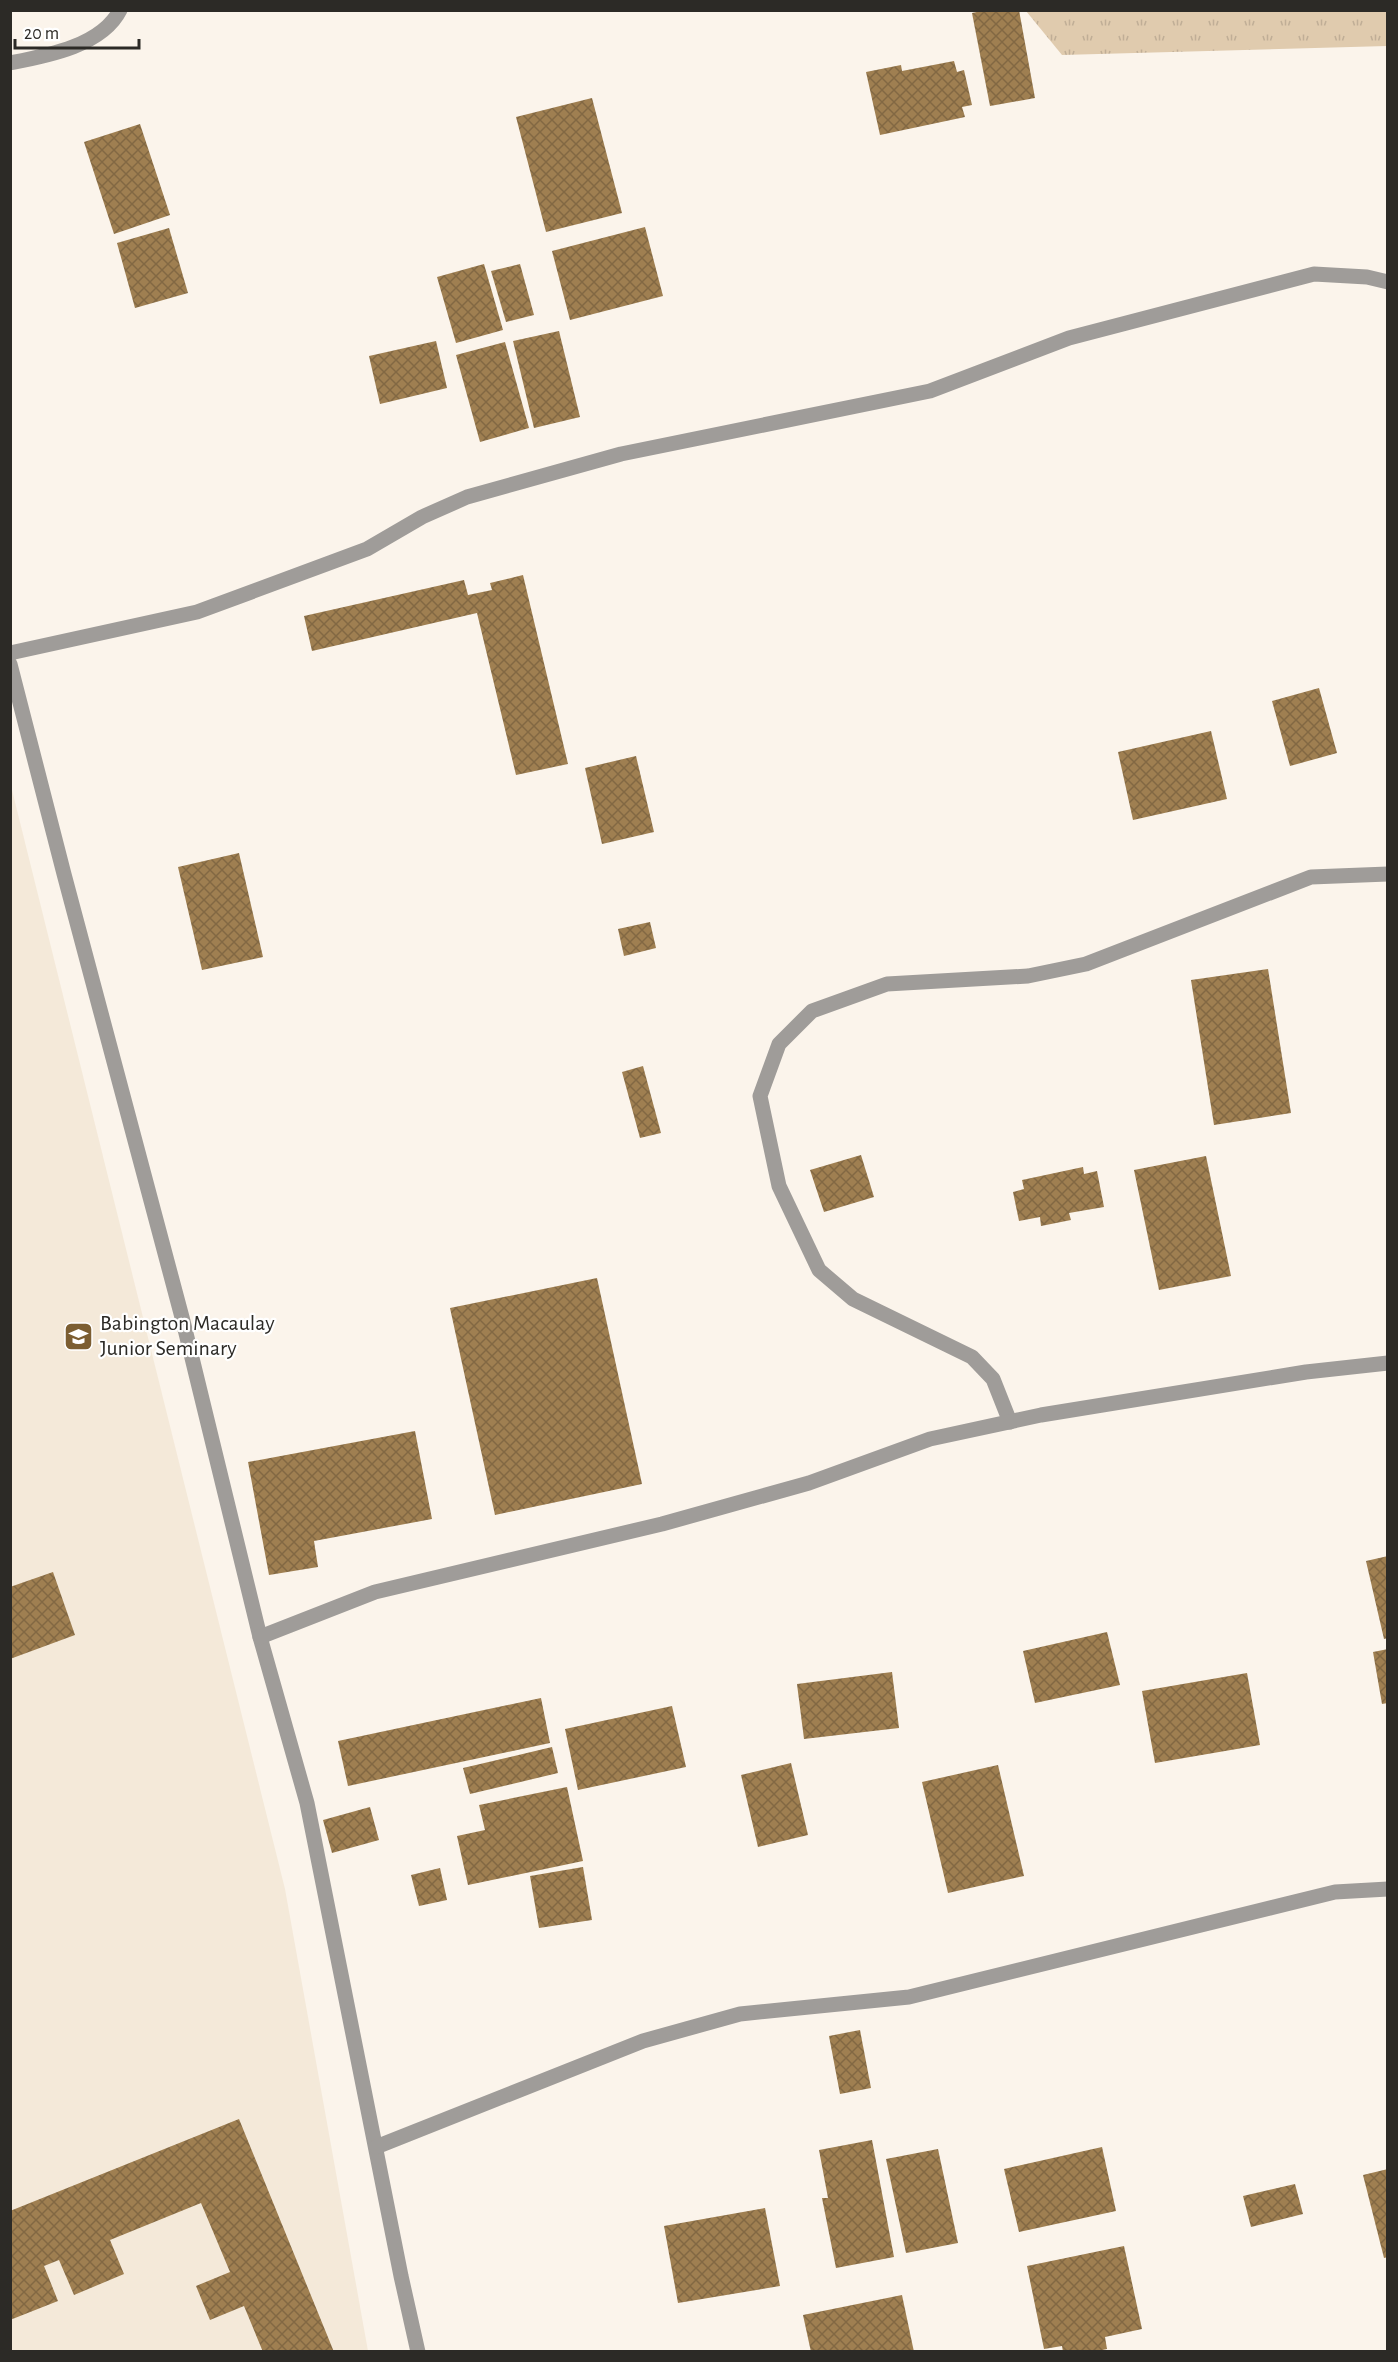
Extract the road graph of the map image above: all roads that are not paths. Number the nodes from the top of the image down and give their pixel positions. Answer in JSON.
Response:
{"nodes":[{"id":1,"x":120,"y":10,"type":"edge"},
{"id":2,"x":10,"y":63,"type":"edge"},
{"id":3,"x":1388,"y":282,"type":"edge"},
{"id":4,"x":10,"y":653,"type":"edge"},
{"id":5,"x":10,"y":664,"type":"edge"},
{"id":6,"x":1388,"y":874,"type":"edge"},
{"id":7,"x":1388,"y":1363,"type":"edge"},
{"id":8,"x":1010,"y":1422,"type":"junction"},
{"id":9,"x":260,"y":1637,"type":"junction"},
{"id":10,"x":1388,"y":1889,"type":"edge"},
{"id":11,"x":376,"y":2147,"type":"junction"},
{"id":12,"x":418,"y":2352,"type":"edge"}],
"edges":[{"from":1,"to":2,"type":"street"},
{"from":3,"to":4,"type":"street"},
{"from":5,"to":9,"type":"street"},
{"from":6,"to":8,"type":"street"},
{"from":7,"to":8,"type":"street"},
{"from":8,"to":9,"type":"street"},
{"from":9,"to":11,"type":"street"},
{"from":10,"to":11,"type":"street"},
{"from":11,"to":12,"type":"street"}]}
